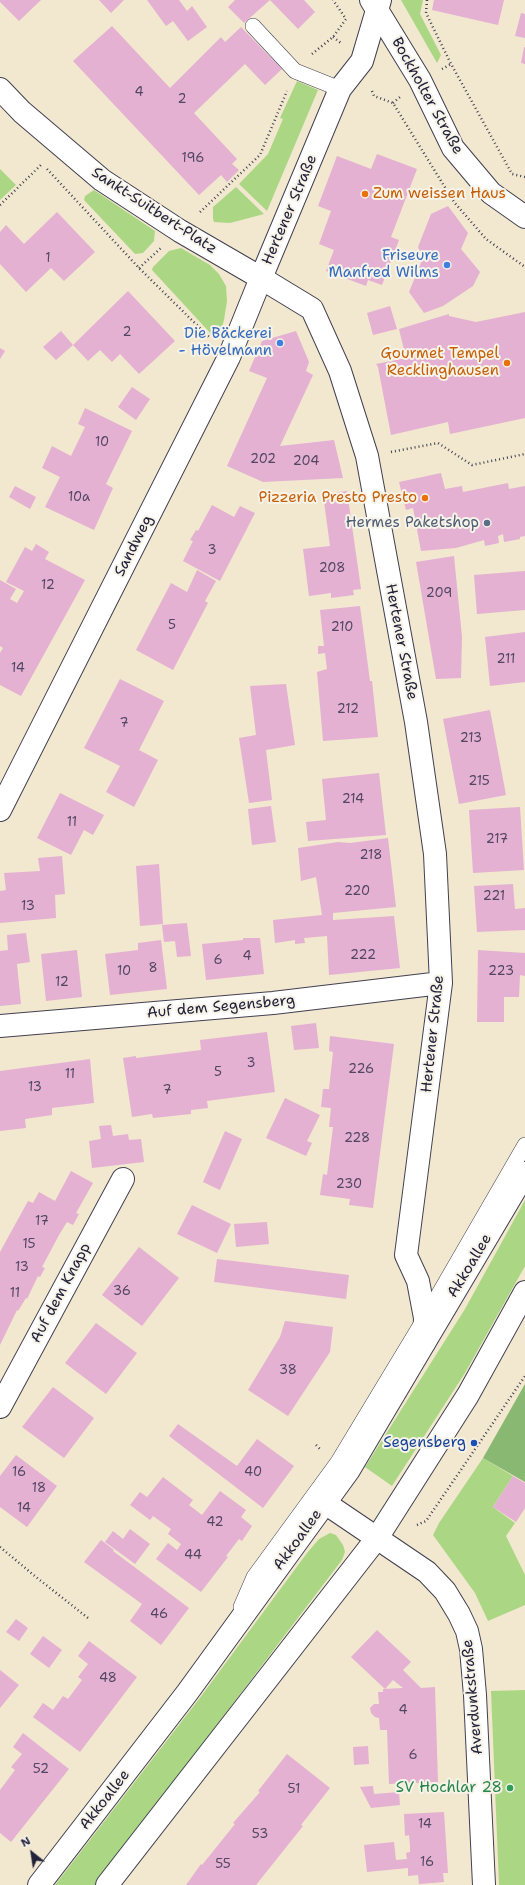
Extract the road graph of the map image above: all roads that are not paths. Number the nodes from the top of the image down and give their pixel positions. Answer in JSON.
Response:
{"nodes":[{"id":1,"x":376,"y":3,"type":"edge"},
{"id":2,"x":253,"y":26,"type":"dead end"},
{"id":3,"x":0,"y":89,"type":"edge"},
{"id":4,"x":340,"y":89,"type":"junction"},
{"id":5,"x":525,"y":217,"type":"edge"},
{"id":6,"x":261,"y":278,"type":"junction"},
{"id":7,"x":0,"y":810,"type":"edge"},
{"id":8,"x":441,"y":983,"type":"junction"},
{"id":9,"x":0,"y":1026,"type":"edge"},
{"id":10,"x":525,"y":1145,"type":"edge"},
{"id":11,"x":525,"y":1173,"type":"edge"},
{"id":12,"x":123,"y":1179,"type":"dead end"},
{"id":13,"x":525,"y":1292,"type":"edge"},
{"id":14,"x":425,"y":1318,"type":"junction"},
{"id":15,"x":424,"y":1343,"type":"junction"},
{"id":16,"x":0,"y":1407,"type":"edge"},
{"id":17,"x":325,"y":1504,"type":"junction"},
{"id":18,"x":377,"y":1538,"type":"junction"},
{"id":19,"x":224,"y":1643,"type":"junction"},
{"id":20,"x":39,"y":1885,"type":"edge"},
{"id":21,"x":108,"y":1885,"type":"edge"},
{"id":22,"x":484,"y":1885,"type":"edge"}],
"edges":[{"from":1,"to":4,"type":"street","name":"Hertener Straße"},
{"from":1,"to":5,"type":"street","name":"Bockholter Straße"},
{"from":2,"to":4,"type":"lane"},
{"from":3,"to":6,"type":"street","name":"Sankt-Suitbert-Platz"},
{"from":4,"to":6,"type":"street","name":"Hertener Straße"},
{"from":6,"to":7,"type":"street","name":"Sandweg"},
{"from":6,"to":8,"type":"street","name":"Hertener Straße"},
{"from":8,"to":9,"type":"street","name":"Auf dem Segensberg"},
{"from":8,"to":14,"type":"street","name":"Hertener Straße"},
{"from":10,"to":14,"type":"lane"},
{"from":11,"to":15,"type":"street","name":"Akkoallee"},
{"from":12,"to":16,"type":"street","name":"Auf dem Knapp"},
{"from":13,"to":18,"type":"street"},
{"from":14,"to":15,"type":"street","name":"Hertener Straße"},
{"from":14,"to":19,"type":"lane"},
{"from":15,"to":17,"type":"street","name":"Akkoallee"},
{"from":17,"to":18,"type":"street","name":"Averdunkstraße"},
{"from":17,"to":19,"type":"street","name":"Akkoallee"},
{"from":18,"to":21,"type":"street"},
{"from":18,"to":22,"type":"street","name":"Averdunkstraße"},
{"from":19,"to":20,"type":"street","name":"Akkoallee"}]}
